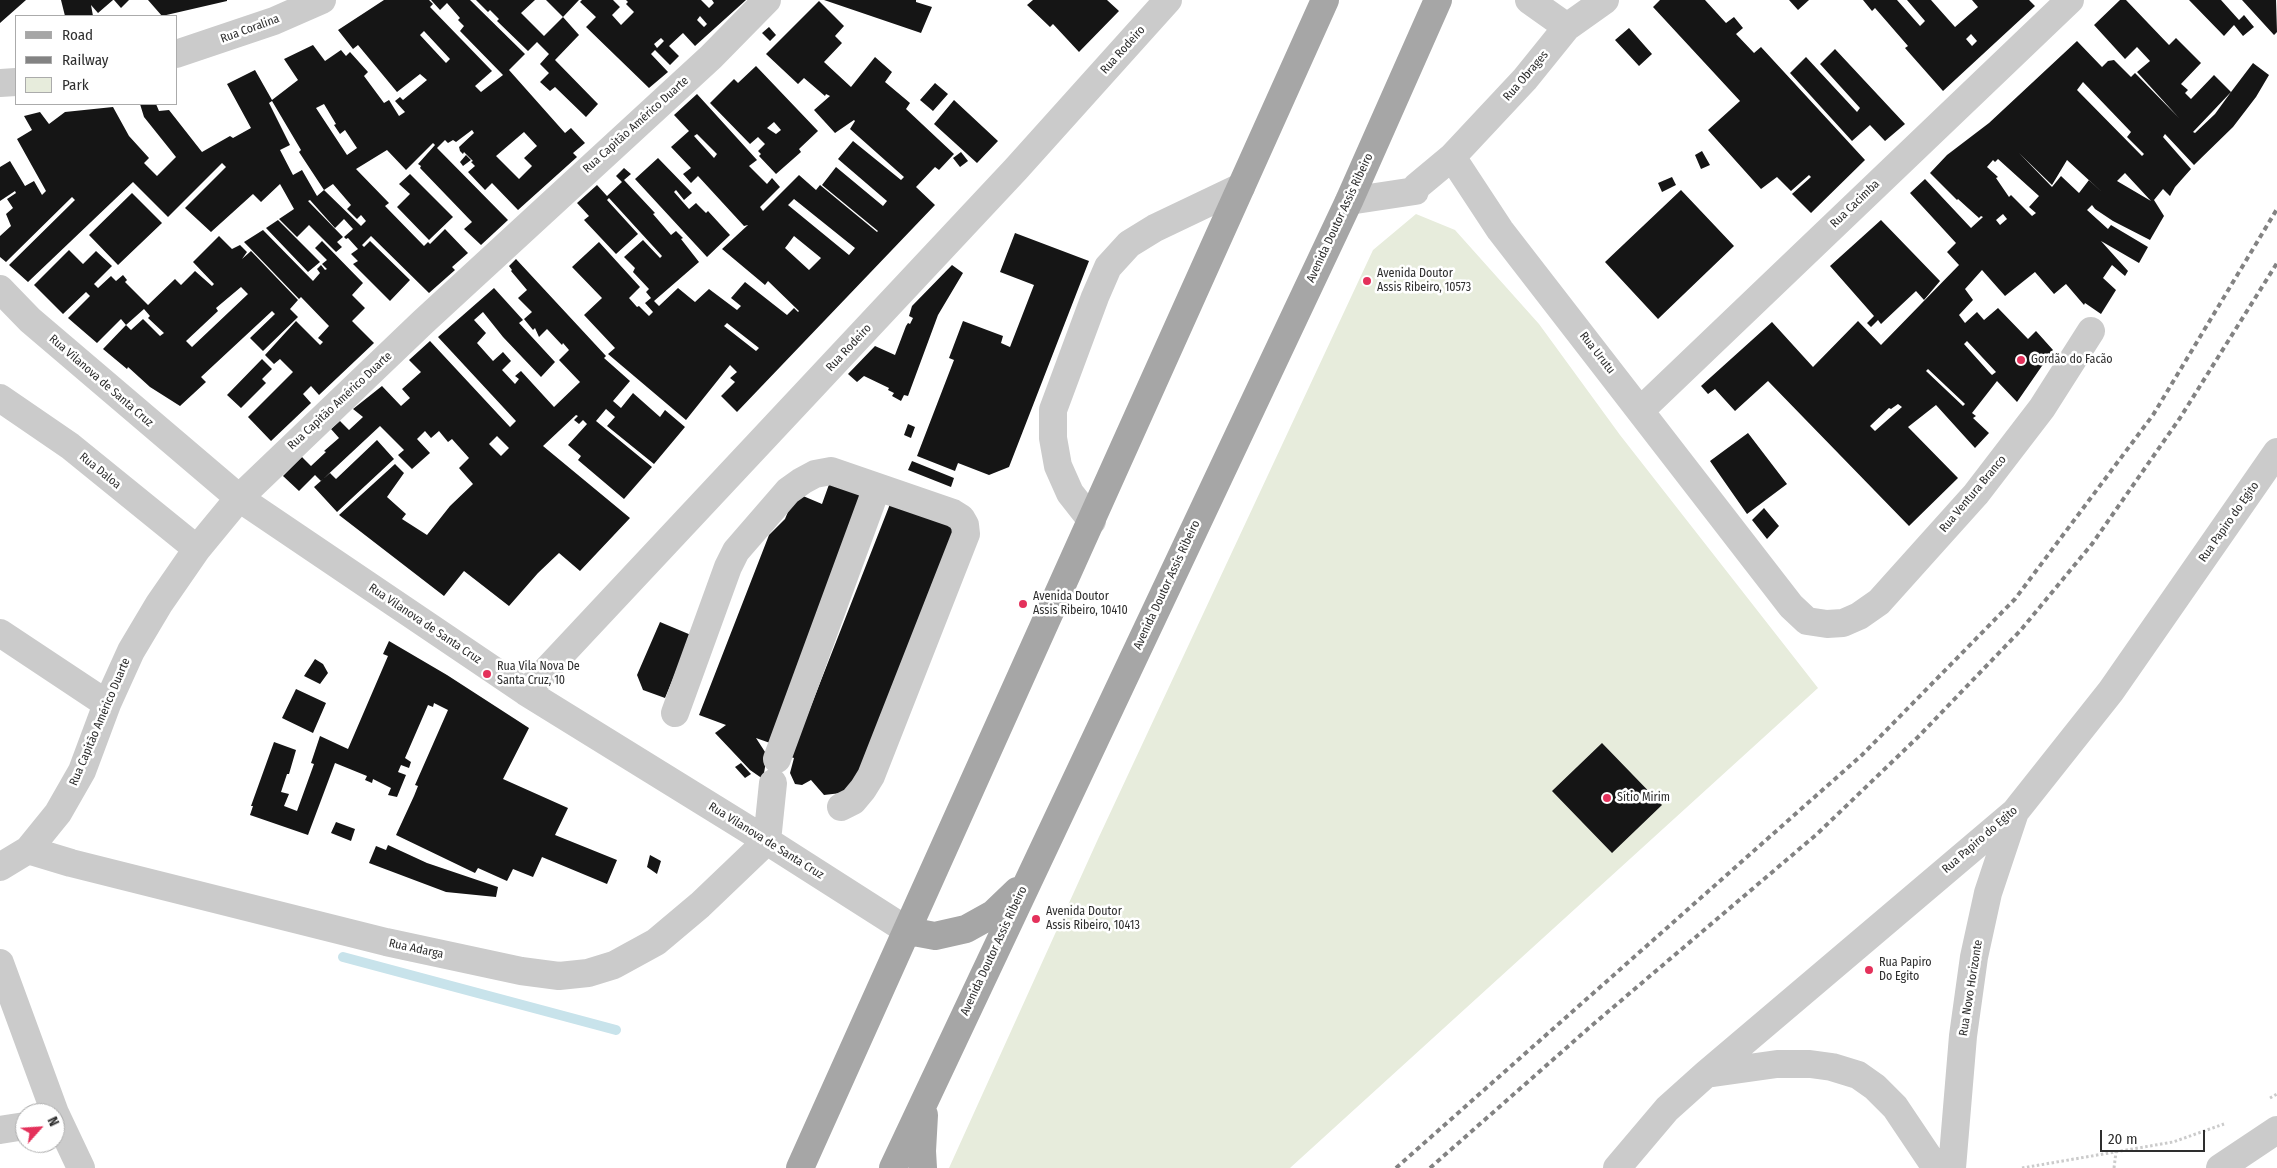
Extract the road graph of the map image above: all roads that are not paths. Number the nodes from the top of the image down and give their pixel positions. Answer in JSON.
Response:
{"nodes":[{"id":1,"x":322,"y":0,"type":"edge"},
{"id":2,"x":767,"y":0,"type":"edge"},
{"id":3,"x":1168,"y":0,"type":"edge"},
{"id":4,"x":1325,"y":0,"type":"edge"},
{"id":5,"x":1438,"y":0,"type":"edge"},
{"id":6,"x":1529,"y":0,"type":"edge"},
{"id":7,"x":1605,"y":0,"type":"edge"},
{"id":8,"x":2070,"y":0,"type":"edge"},
{"id":9,"x":1567,"y":27,"type":"junction"},
{"id":10,"x":178,"y":53,"type":"edge"},
{"id":11,"x":15,"y":82,"type":"edge"},
{"id":12,"x":0,"y":83,"type":"edge"},
{"id":13,"x":1452,"y":157,"type":"junction"},
{"id":14,"x":1241,"y":187,"type":"junction"},
{"id":15,"x":1348,"y":201,"type":"junction"},
{"id":16,"x":0,"y":289,"type":"edge"},
{"id":17,"x":2091,"y":331,"type":"dead end"},
{"id":18,"x":0,"y":398,"type":"edge"},
{"id":19,"x":1641,"y":410,"type":"junction"},
{"id":20,"x":2277,"y":452,"type":"edge"},
{"id":21,"x":877,"y":487,"type":"junction"},
{"id":22,"x":239,"y":498,"type":"junction"},
{"id":23,"x":1092,"y":521,"type":"junction"},
{"id":24,"x":196,"y":549,"type":"junction"},
{"id":25,"x":1827,"y":624,"type":"joint"},
{"id":26,"x":0,"y":633,"type":"edge"},
{"id":27,"x":526,"y":692,"type":"junction"},
{"id":28,"x":107,"y":704,"type":"junction"},
{"id":29,"x":674,"y":713,"type":"dead end"},
{"id":30,"x":841,"y":807,"type":"dead end"},
{"id":31,"x":2015,"y":812,"type":"junction"},
{"id":32,"x":768,"y":841,"type":"junction"},
{"id":33,"x":28,"y":850,"type":"junction"},
{"id":34,"x":0,"y":867,"type":"edge"},
{"id":35,"x":1026,"y":884,"type":"junction"},
{"id":36,"x":908,"y":931,"type":"junction"},
{"id":37,"x":0,"y":963,"type":"edge"},
{"id":38,"x":1706,"y":1074,"type":"junction"},
{"id":39,"x":924,"y":1102,"type":"junction"},
{"id":40,"x":51,"y":1103,"type":"edge"},
{"id":41,"x":15,"y":1128,"type":"edge"},
{"id":42,"x":0,"y":1130,"type":"edge"},
{"id":43,"x":2277,"y":1130,"type":"edge"},
{"id":44,"x":65,"y":1136,"type":"edge"},
{"id":45,"x":81,"y":1168,"type":"edge"},
{"id":46,"x":800,"y":1168,"type":"edge"},
{"id":47,"x":893,"y":1168,"type":"edge"},
{"id":48,"x":923,"y":1168,"type":"edge"},
{"id":49,"x":1617,"y":1168,"type":"edge"},
{"id":50,"x":1936,"y":1168,"type":"edge"},
{"id":51,"x":1952,"y":1168,"type":"edge"},
{"id":52,"x":2220,"y":1168,"type":"edge"}],
"edges":[{"from":1,"to":10,"type":"street","name":"Rua Coralina"},
{"from":2,"to":22,"type":"street","name":"Rua Capitão Américo Duarte"},
{"from":3,"to":27,"type":"street","name":"Rua Rodeiro"},
{"from":4,"to":14,"type":"main road"},
{"from":5,"to":15,"type":"main road","name":"Avenida Doutor Assis Ribeiro"},
{"from":6,"to":9,"type":"street"},
{"from":7,"to":9,"type":"street","name":"Rua Obrages"},
{"from":8,"to":19,"type":"street","name":"Rua Cacimba"},
{"from":9,"to":13,"type":"street","name":"Rua Obrages"},
{"from":11,"to":12,"type":"street"},
{"from":13,"to":15,"type":"street"},
{"from":13,"to":19,"type":"street","name":"Rua Urutu"},
{"from":14,"to":23,"type":"main road"},
{"from":14,"to":23,"type":"street"},
{"from":15,"to":35,"type":"main road","name":"Avenida Doutor Assis Ribeiro"},
{"from":16,"to":22,"type":"street","name":"Rua Vilanova de Santa Cruz"},
{"from":17,"to":25,"type":"street","name":"Rua Ventura Branco"},
{"from":18,"to":24,"type":"street","name":"Rua Daloa"},
{"from":19,"to":25,"type":"street","name":"Rua Urutu"},
{"from":20,"to":31,"type":"street","name":"Rua Papiro do Egito"},
{"from":21,"to":29,"type":"street"},
{"from":21,"to":30,"type":"street"},
{"from":21,"to":32,"type":"street"},
{"from":22,"to":24,"type":"street","name":"Rua Capitão Américo Duarte"},
{"from":22,"to":27,"type":"street","name":"Rua Vilanova de Santa Cruz"},
{"from":23,"to":36,"type":"main road"},
{"from":24,"to":28,"type":"street","name":"Rua Capitão Américo Duarte"},
{"from":26,"to":28,"type":"street"},
{"from":27,"to":32,"type":"street","name":"Rua Vilanova de Santa Cruz"},
{"from":28,"to":33,"type":"street","name":"Rua Capitão Américo Duarte"},
{"from":31,"to":38,"type":"street","name":"Rua Papiro do Egito"},
{"from":31,"to":51,"type":"street","name":"Rua Novo Horizonte"},
{"from":32,"to":33,"type":"street","name":"Rua Adarga"},
{"from":32,"to":36,"type":"street","name":"Rua Vilanova de Santa Cruz"},
{"from":33,"to":34,"type":"street","name":"Rua Capitão Américo Duarte"},
{"from":35,"to":36,"type":"main road"},
{"from":35,"to":39,"type":"main road","name":"Avenida Doutor Assis Ribeiro"},
{"from":36,"to":46,"type":"main road"},
{"from":37,"to":40,"type":"street"},
{"from":38,"to":49,"type":"street","name":"Rua Papiro do Egito"},
{"from":38,"to":50,"type":"street"},
{"from":39,"to":47,"type":"main road","name":"Avenida Doutor Assis Ribeiro"},
{"from":39,"to":48,"type":"main road"},
{"from":41,"to":42,"type":"street"},
{"from":43,"to":52,"type":"street"},
{"from":44,"to":45,"type":"street"}]}
